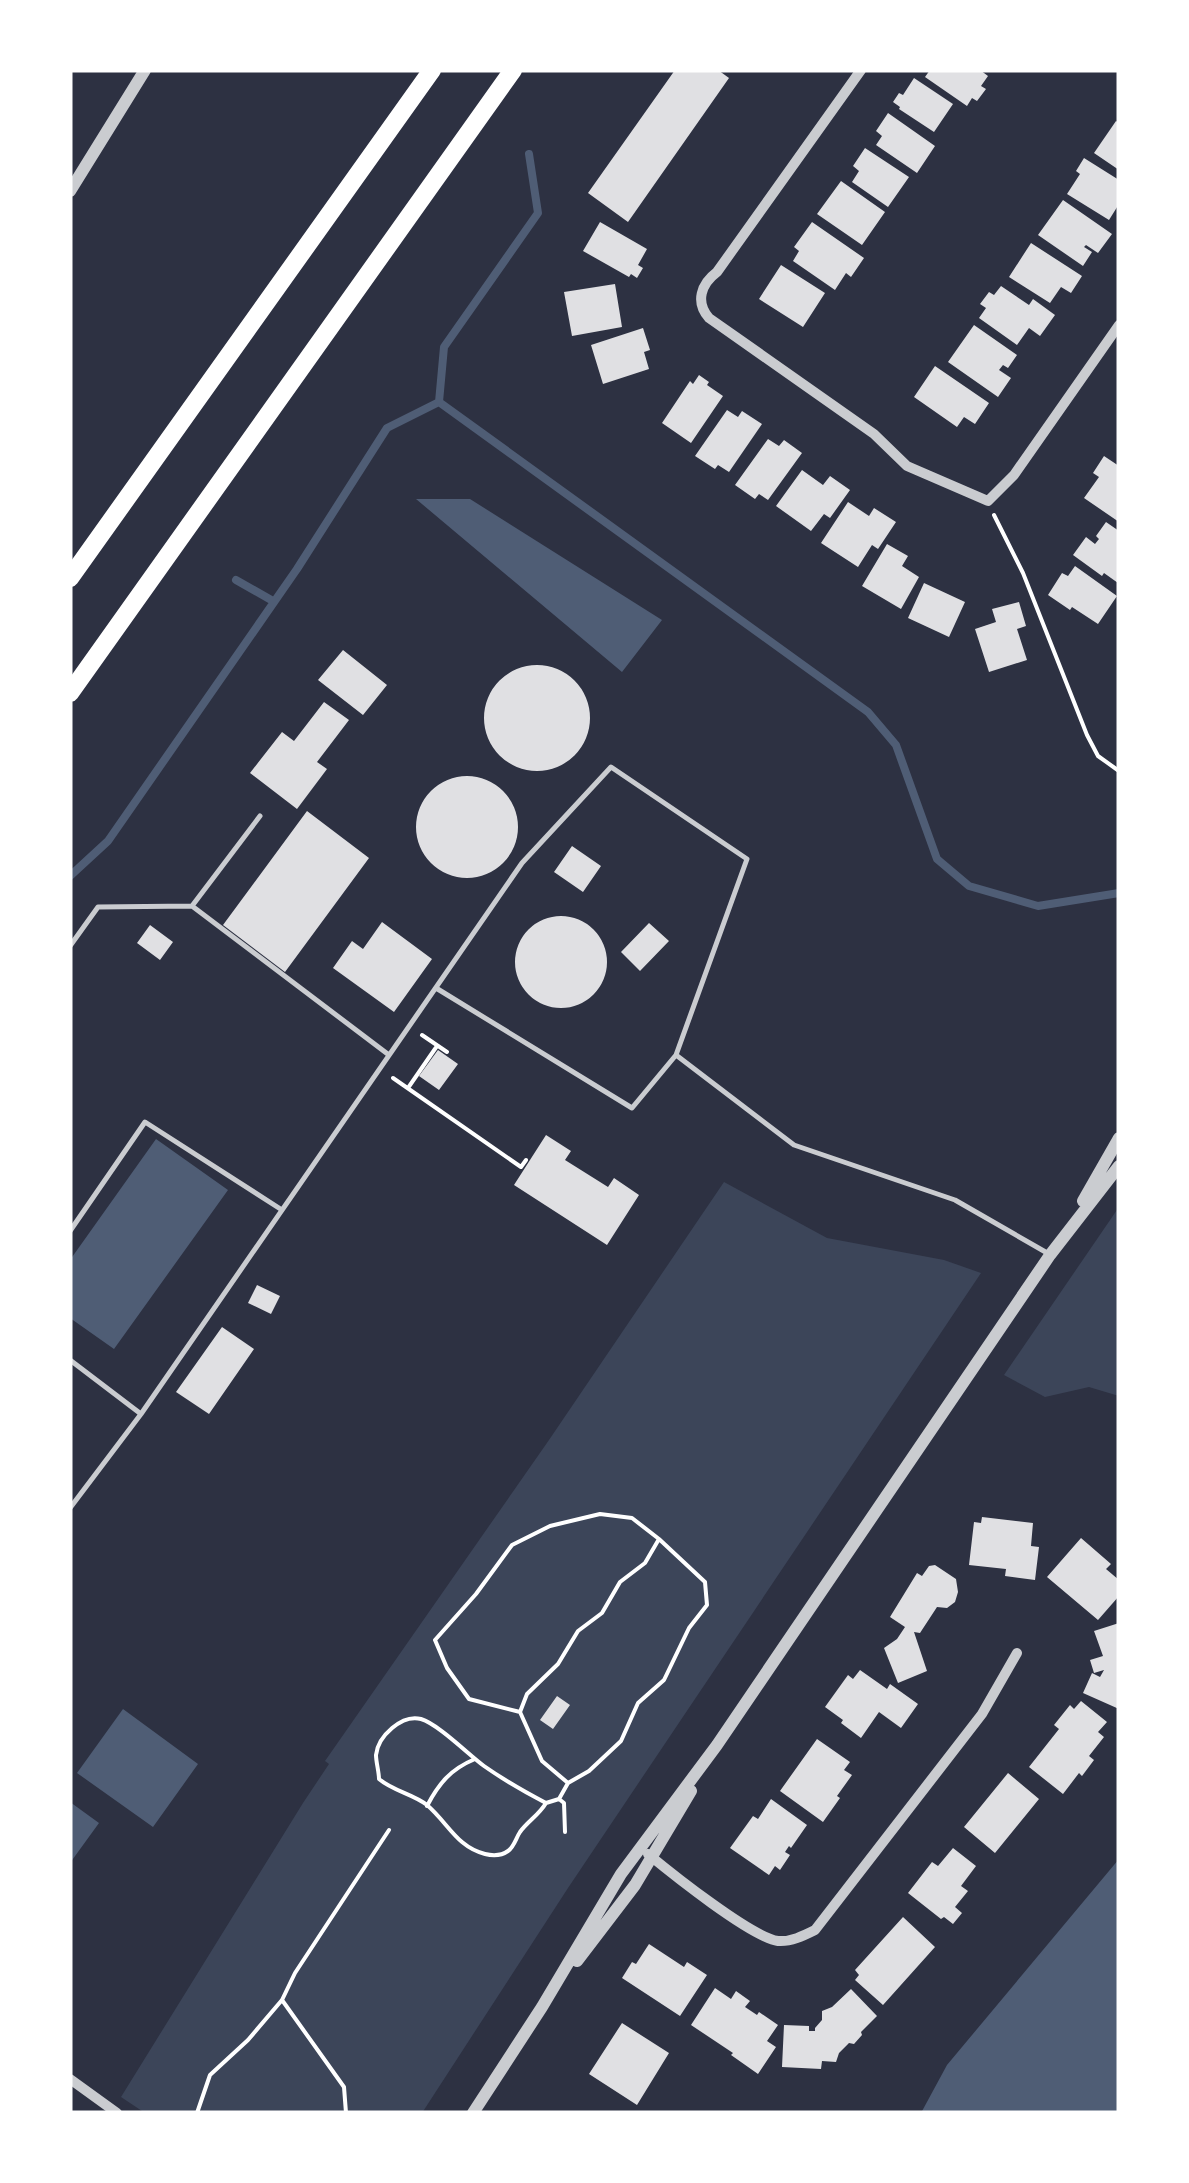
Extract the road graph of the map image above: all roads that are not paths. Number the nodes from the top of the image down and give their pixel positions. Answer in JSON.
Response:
{"nodes":[{"id":1,"x":146,"y":70,"type":"edge"},
{"id":2,"x":432,"y":70,"type":"edge"},
{"id":3,"x":513,"y":70,"type":"edge"},
{"id":4,"x":862,"y":70,"type":"edge"},
{"id":5,"x":70,"y":192,"type":"edge"},
{"id":6,"x":1119,"y":326,"type":"edge"},
{"id":7,"x":70,"y":578,"type":"edge"},
{"id":8,"x":70,"y":693,"type":"edge"},
{"id":9,"x":260,"y":816,"type":"dead end"},
{"id":10,"x":192,"y":906,"type":"junction"},
{"id":11,"x":70,"y":946,"type":"edge"},
{"id":12,"x":436,"y":988,"type":"junction"},
{"id":13,"x":676,"y":1054,"type":"junction"},
{"id":14,"x":389,"y":1056,"type":"junction"},
{"id":15,"x":1119,"y":1138,"type":"edge"},
{"id":16,"x":1119,"y":1166,"type":"edge"},
{"id":17,"x":282,"y":1210,"type":"junction"},
{"id":18,"x":70,"y":1232,"type":"edge"},
{"id":19,"x":1060,"y":1241,"type":"junction"},
{"id":20,"x":1050,"y":1255,"type":"junction"},
{"id":21,"x":70,"y":1360,"type":"edge"},
{"id":22,"x":141,"y":1414,"type":"junction"},
{"id":23,"x":70,"y":1508,"type":"edge"},
{"id":24,"x":1016,"y":1653,"type":"dead end"},
{"id":25,"x":717,"y":1745,"type":"junction"},
{"id":26,"x":639,"y":1847,"type":"junction"},
{"id":27,"x":652,"y":1857,"type":"junction"},
{"id":28,"x":542,"y":2007,"type":"junction"},
{"id":29,"x":70,"y":2079,"type":"edge"},
{"id":30,"x":117,"y":2113,"type":"edge"},
{"id":31,"x":473,"y":2113,"type":"edge"}],
"edges":[{"from":1,"to":5,"type":"street"},
{"from":2,"to":7,"type":"highway"},
{"from":3,"to":8,"type":"highway"},
{"from":4,"to":6,"type":"street"},
{"from":9,"to":10,"type":"lane"},
{"from":10,"to":11,"type":"lane"},
{"from":10,"to":14,"type":"lane"},
{"from":12,"to":13,"type":"lane"},
{"from":12,"to":13,"type":"lane"},
{"from":12,"to":14,"type":"lane"},
{"from":13,"to":20,"type":"lane"},
{"from":14,"to":17,"type":"lane"},
{"from":15,"to":19,"type":"street"},
{"from":16,"to":19,"type":"street"},
{"from":17,"to":18,"type":"lane"},
{"from":17,"to":22,"type":"lane"},
{"from":19,"to":20,"type":"street"},
{"from":20,"to":25,"type":"street"},
{"from":21,"to":22,"type":"lane"},
{"from":22,"to":23,"type":"lane"},
{"from":24,"to":27,"type":"street"},
{"from":25,"to":26,"type":"street"},
{"from":25,"to":27,"type":"street"},
{"from":26,"to":27,"type":"street"},
{"from":26,"to":28,"type":"street"},
{"from":27,"to":28,"type":"street"},
{"from":28,"to":31,"type":"street"},
{"from":29,"to":30,"type":"street"}]}
